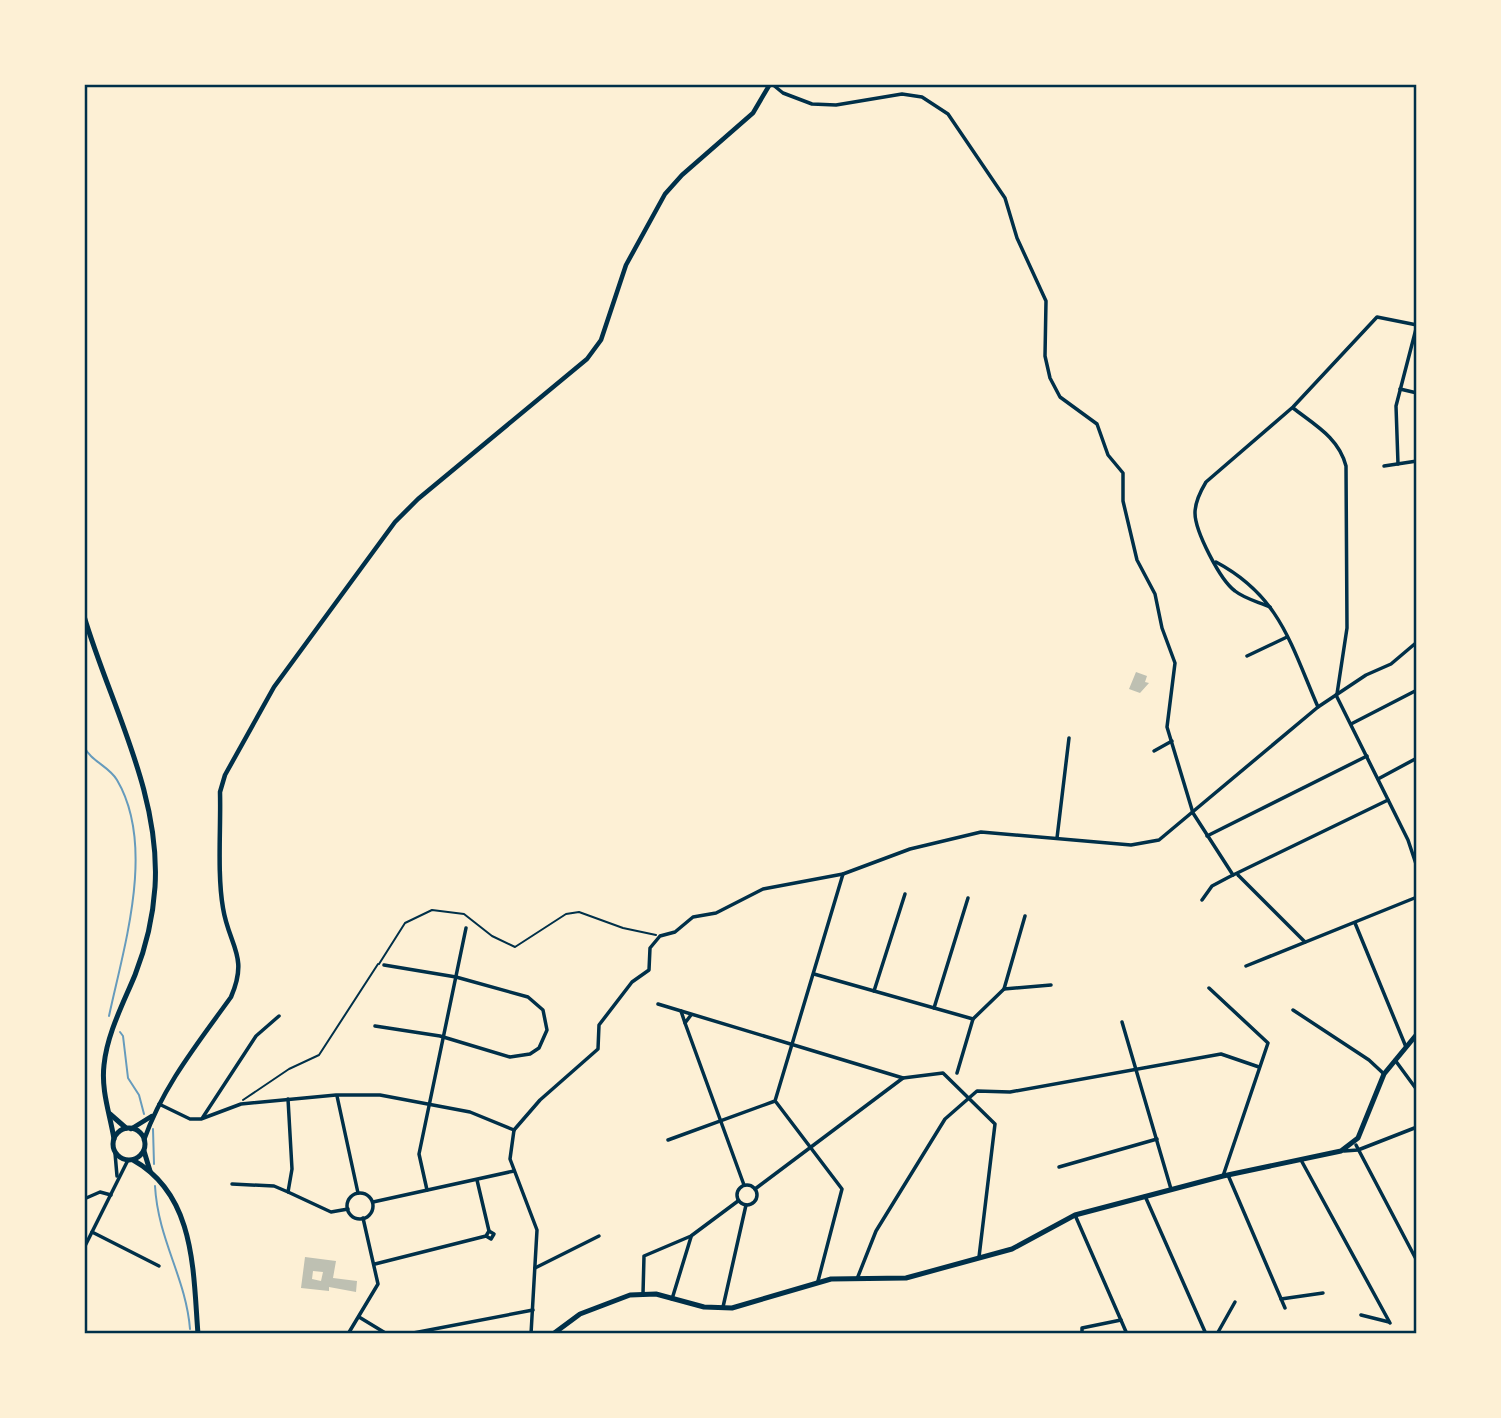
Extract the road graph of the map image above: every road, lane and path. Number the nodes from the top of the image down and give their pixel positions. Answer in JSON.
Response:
{"nodes":[{"id":1,"x":771,"y":84,"type":"edge"},
{"id":2,"x":1400,"y":389,"type":"junction"},
{"id":3,"x":1417,"y":393,"type":"edge"},
{"id":4,"x":1293,"y":407,"type":"junction"},
{"id":5,"x":1417,"y":461,"type":"edge"},
{"id":6,"x":1398,"y":464,"type":"junction"},
{"id":7,"x":1384,"y":466,"type":"dead end"},
{"id":8,"x":1214,"y":561,"type":"junction"},
{"id":9,"x":1270,"y":607,"type":"junction"},
{"id":10,"x":84,"y":616,"type":"edge"},
{"id":11,"x":1287,"y":637,"type":"junction"},
{"id":12,"x":1417,"y":642,"type":"edge"},
{"id":13,"x":1247,"y":656,"type":"dead end"},
{"id":14,"x":1417,"y":690,"type":"edge"},
{"id":15,"x":1336,"y":694,"type":"junction"},
{"id":16,"x":1318,"y":707,"type":"junction"},
{"id":17,"x":1351,"y":724,"type":"junction"},
{"id":18,"x":1069,"y":738,"type":"dead end"},
{"id":19,"x":1172,"y":741,"type":"junction"},
{"id":20,"x":1154,"y":751,"type":"dead end"},
{"id":21,"x":1367,"y":756,"type":"junction"},
{"id":22,"x":1417,"y":758,"type":"edge"},
{"id":23,"x":1378,"y":779,"type":"junction"},
{"id":24,"x":1388,"y":800,"type":"junction"},
{"id":25,"x":1194,"y":813,"type":"junction"},
{"id":26,"x":1207,"y":836,"type":"junction"},
{"id":27,"x":1057,"y":838,"type":"junction"},
{"id":28,"x":1417,"y":867,"type":"edge"},
{"id":29,"x":842,"y":874,"type":"junction"},
{"id":30,"x":1236,"y":875,"type":"junction"},
{"id":31,"x":905,"y":894,"type":"dead end"},
{"id":32,"x":1417,"y":897,"type":"edge"},
{"id":33,"x":968,"y":898,"type":"dead end"},
{"id":34,"x":1202,"y":900,"type":"dead end"},
{"id":35,"x":1025,"y":916,"type":"dead end"},
{"id":36,"x":1355,"y":922,"type":"junction"},
{"id":37,"x":466,"y":928,"type":"dead end"},
{"id":38,"x":660,"y":936,"type":"junction"},
{"id":39,"x":1305,"y":942,"type":"junction"},
{"id":40,"x":381,"y":964,"type":"junction"},
{"id":41,"x":1246,"y":966,"type":"dead end"},
{"id":42,"x":814,"y":974,"type":"junction"},
{"id":43,"x":456,"y":976,"type":"junction"},
{"id":44,"x":1051,"y":985,"type":"dead end"},
{"id":45,"x":1209,"y":988,"type":"dead end"},
{"id":46,"x":1004,"y":989,"type":"junction"},
{"id":47,"x":874,"y":991,"type":"junction"},
{"id":48,"x":658,"y":1004,"type":"dead end"},
{"id":49,"x":934,"y":1008,"type":"junction"},
{"id":50,"x":1293,"y":1010,"type":"dead end"},
{"id":51,"x":681,"y":1011,"type":"junction"},
{"id":52,"x":691,"y":1014,"type":"junction"},
{"id":53,"x":279,"y":1016,"type":"dead end"},
{"id":54,"x":974,"y":1019,"type":"junction"},
{"id":55,"x":1122,"y":1022,"type":"dead end"},
{"id":56,"x":685,"y":1023,"type":"junction"},
{"id":57,"x":375,"y":1026,"type":"dead end"},
{"id":58,"x":1417,"y":1034,"type":"edge"},
{"id":59,"x":443,"y":1037,"type":"junction"},
{"id":60,"x":792,"y":1045,"type":"junction"},
{"id":61,"x":1406,"y":1047,"type":"junction"},
{"id":62,"x":1395,"y":1060,"type":"junction"},
{"id":63,"x":1259,"y":1067,"type":"junction"},
{"id":64,"x":1136,"y":1068,"type":"junction"},
{"id":65,"x":957,"y":1073,"type":"dead end"},
{"id":66,"x":890,"y":1074,"type":"junction"},
{"id":67,"x":1384,"y":1074,"type":"junction"},
{"id":68,"x":903,"y":1078,"type":"junction"},
{"id":69,"x":892,"y":1086,"type":"junction"},
{"id":70,"x":1417,"y":1090,"type":"edge"},
{"id":71,"x":337,"y":1095,"type":"junction"},
{"id":72,"x":969,"y":1098,"type":"junction"},
{"id":73,"x":288,"y":1099,"type":"junction"},
{"id":74,"x":775,"y":1101,"type":"junction"},
{"id":75,"x":430,"y":1102,"type":"junction"},
{"id":76,"x":159,"y":1104,"type":"junction"},
{"id":77,"x":241,"y":1104,"type":"junction"},
{"id":78,"x":110,"y":1114,"type":"junction"},
{"id":79,"x":152,"y":1116,"type":"junction"},
{"id":80,"x":201,"y":1118,"type":"junction"},
{"id":81,"x":720,"y":1121,"type":"junction"},
{"id":82,"x":1417,"y":1125,"type":"edge"},
{"id":83,"x":129,"y":1129,"type":"junction"},
{"id":84,"x":514,"y":1130,"type":"junction"},
{"id":85,"x":1358,"y":1138,"type":"junction"},
{"id":86,"x":114,"y":1139,"type":"junction"},
{"id":87,"x":1157,"y":1139,"type":"junction"},
{"id":88,"x":144,"y":1140,"type":"junction"},
{"id":89,"x":668,"y":1140,"type":"dead end"},
{"id":90,"x":1364,"y":1146,"type":"junction"},
{"id":91,"x":1355,"y":1147,"type":"junction"},
{"id":92,"x":811,"y":1148,"type":"junction"},
{"id":93,"x":144,"y":1149,"type":"junction"},
{"id":94,"x":115,"y":1153,"type":"junction"},
{"id":95,"x":130,"y":1160,"type":"junction"},
{"id":96,"x":1301,"y":1160,"type":"junction"},
{"id":97,"x":1059,"y":1167,"type":"dead end"},
{"id":98,"x":150,"y":1171,"type":"junction"},
{"id":99,"x":514,"y":1171,"type":"junction"},
{"id":100,"x":1225,"y":1175,"type":"junction"},
{"id":101,"x":117,"y":1178,"type":"junction"},
{"id":102,"x":477,"y":1180,"type":"junction"},
{"id":103,"x":232,"y":1184,"type":"dead end"},
{"id":104,"x":744,"y":1185,"type":"junction"},
{"id":105,"x":755,"y":1189,"type":"junction"},
{"id":106,"x":1171,"y":1189,"type":"junction"},
{"id":107,"x":427,"y":1190,"type":"junction"},
{"id":108,"x":288,"y":1192,"type":"junction"},
{"id":109,"x":358,"y":1193,"type":"junction"},
{"id":110,"x":111,"y":1195,"type":"junction"},
{"id":111,"x":1145,"y":1196,"type":"junction"},
{"id":112,"x":84,"y":1199,"type":"edge"},
{"id":113,"x":738,"y":1201,"type":"junction"},
{"id":114,"x":373,"y":1202,"type":"junction"},
{"id":115,"x":746,"y":1205,"type":"junction"},
{"id":116,"x":348,"y":1209,"type":"junction"},
{"id":117,"x":1075,"y":1215,"type":"junction"},
{"id":118,"x":363,"y":1218,"type":"junction"},
{"id":119,"x":489,"y":1231,"type":"junction"},
{"id":120,"x":92,"y":1232,"type":"junction"},
{"id":121,"x":486,"y":1236,"type":"junction"},
{"id":122,"x":599,"y":1236,"type":"dead end"},
{"id":123,"x":691,"y":1236,"type":"junction"},
{"id":124,"x":84,"y":1248,"type":"edge"},
{"id":125,"x":978,"y":1259,"type":"junction"},
{"id":126,"x":1417,"y":1261,"type":"edge"},
{"id":127,"x":375,"y":1264,"type":"junction"},
{"id":128,"x":159,"y":1266,"type":"dead end"},
{"id":129,"x":535,"y":1268,"type":"junction"},
{"id":130,"x":857,"y":1279,"type":"junction"},
{"id":131,"x":818,"y":1281,"type":"junction"},
{"id":132,"x":643,"y":1293,"type":"junction"},
{"id":133,"x":1323,"y":1293,"type":"dead end"},
{"id":134,"x":672,"y":1299,"type":"junction"},
{"id":135,"x":1281,"y":1299,"type":"junction"},
{"id":136,"x":1235,"y":1302,"type":"dead end"},
{"id":137,"x":1285,"y":1308,"type":"dead end"},
{"id":138,"x":723,"y":1309,"type":"junction"},
{"id":139,"x":533,"y":1310,"type":"junction"},
{"id":140,"x":1361,"y":1315,"type":"dead end"},
{"id":141,"x":358,"y":1317,"type":"junction"},
{"id":142,"x":1121,"y":1320,"type":"junction"},
{"id":143,"x":197,"y":1334,"type":"edge"},
{"id":144,"x":348,"y":1334,"type":"edge"},
{"id":145,"x":387,"y":1334,"type":"edge"},
{"id":146,"x":408,"y":1334,"type":"edge"},
{"id":147,"x":531,"y":1334,"type":"edge"},
{"id":148,"x":553,"y":1334,"type":"edge"},
{"id":149,"x":1082,"y":1334,"type":"edge"},
{"id":150,"x":1127,"y":1334,"type":"edge"},
{"id":151,"x":1206,"y":1334,"type":"edge"},
{"id":152,"x":1217,"y":1334,"type":"edge"}],
"edges":[{"from":1,"to":19,"type":"street"},
{"from":1,"to":76,"type":"street"},
{"from":2,"to":3,"type":"street"},
{"from":2,"to":4,"type":"street"},
{"from":2,"to":6,"type":"street"},
{"from":4,"to":8,"type":"street"},
{"from":4,"to":15,"type":"street"},
{"from":5,"to":6,"type":"street"},
{"from":6,"to":7,"type":"street"},
{"from":8,"to":9,"type":"street"},
{"from":8,"to":9,"type":"street"},
{"from":9,"to":11,"type":"street"},
{"from":10,"to":78,"type":"main road"},
{"from":11,"to":13,"type":"street"},
{"from":11,"to":16,"type":"street"},
{"from":12,"to":15,"type":"street"},
{"from":14,"to":17,"type":"street"},
{"from":15,"to":16,"type":"street"},
{"from":15,"to":17,"type":"street"},
{"from":16,"to":25,"type":"street"},
{"from":17,"to":21,"type":"street"},
{"from":18,"to":27,"type":"street"},
{"from":19,"to":20,"type":"street"},
{"from":19,"to":25,"type":"street"},
{"from":21,"to":23,"type":"street"},
{"from":21,"to":26,"type":"street"},
{"from":22,"to":23,"type":"street"},
{"from":23,"to":24,"type":"street"},
{"from":24,"to":28,"type":"street"},
{"from":24,"to":30,"type":"street"},
{"from":25,"to":26,"type":"street"},
{"from":25,"to":27,"type":"street"},
{"from":26,"to":30,"type":"street"},
{"from":27,"to":29,"type":"street"},
{"from":29,"to":38,"type":"street"},
{"from":29,"to":42,"type":"street"},
{"from":30,"to":34,"type":"street"},
{"from":30,"to":39,"type":"street"},
{"from":31,"to":47,"type":"street"},
{"from":32,"to":36,"type":"street"},
{"from":33,"to":49,"type":"street"},
{"from":35,"to":46,"type":"street"},
{"from":36,"to":39,"type":"street"},
{"from":36,"to":61,"type":"street"},
{"from":37,"to":43,"type":"street"},
{"from":38,"to":40,"type":"path"},
{"from":38,"to":84,"type":"street"},
{"from":39,"to":41,"type":"street"},
{"from":40,"to":43,"type":"street"},
{"from":40,"to":77,"type":"path"},
{"from":42,"to":47,"type":"street"},
{"from":42,"to":60,"type":"street"},
{"from":43,"to":59,"type":"street"},
{"from":43,"to":59,"type":"street"},
{"from":44,"to":46,"type":"street"},
{"from":45,"to":63,"type":"street"},
{"from":46,"to":54,"type":"street"},
{"from":47,"to":49,"type":"street"},
{"from":48,"to":51,"type":"street"},
{"from":49,"to":54,"type":"street"},
{"from":50,"to":67,"type":"street"},
{"from":51,"to":52,"type":"street"},
{"from":51,"to":56,"type":"street"},
{"from":52,"to":56,"type":"street"},
{"from":52,"to":60,"type":"street"},
{"from":53,"to":80,"type":"street"},
{"from":54,"to":65,"type":"street"},
{"from":55,"to":64,"type":"street"},
{"from":56,"to":81,"type":"street"},
{"from":57,"to":59,"type":"street"},
{"from":58,"to":61,"type":"main road"},
{"from":59,"to":75,"type":"street"},
{"from":60,"to":66,"type":"street"},
{"from":60,"to":74,"type":"street"},
{"from":61,"to":62,"type":"main road"},
{"from":62,"to":67,"type":"main road"},
{"from":62,"to":70,"type":"street"},
{"from":63,"to":64,"type":"street"},
{"from":63,"to":100,"type":"street"},
{"from":64,"to":72,"type":"street"},
{"from":64,"to":87,"type":"street"},
{"from":66,"to":68,"type":"street"},
{"from":66,"to":69,"type":"street"},
{"from":67,"to":85,"type":"main road"},
{"from":68,"to":69,"type":"street"},
{"from":68,"to":72,"type":"street"},
{"from":69,"to":92,"type":"street"},
{"from":71,"to":73,"type":"street"},
{"from":71,"to":75,"type":"street"},
{"from":71,"to":109,"type":"street"},
{"from":72,"to":125,"type":"street"},
{"from":72,"to":130,"type":"street"},
{"from":73,"to":77,"type":"street"},
{"from":73,"to":108,"type":"street"},
{"from":74,"to":81,"type":"street"},
{"from":74,"to":92,"type":"street"},
{"from":75,"to":84,"type":"street"},
{"from":75,"to":107,"type":"street"},
{"from":76,"to":79,"type":"street"},
{"from":76,"to":80,"type":"street"},
{"from":77,"to":80,"type":"street"},
{"from":78,"to":83,"type":"main road"},
{"from":78,"to":86,"type":"main road"},
{"from":79,"to":83,"type":"street"},
{"from":79,"to":88,"type":"street"},
{"from":81,"to":89,"type":"street"},
{"from":81,"to":104,"type":"street"},
{"from":82,"to":90,"type":"street"},
{"from":83,"to":86,"type":"main road"},
{"from":83,"to":88,"type":"main road"},
{"from":84,"to":99,"type":"street"},
{"from":85,"to":90,"type":"street"},
{"from":85,"to":91,"type":"main road"},
{"from":86,"to":94,"type":"main road"},
{"from":87,"to":97,"type":"street"},
{"from":87,"to":106,"type":"street"},
{"from":88,"to":93,"type":"main road"},
{"from":90,"to":91,"type":"street"},
{"from":91,"to":96,"type":"main road"},
{"from":91,"to":126,"type":"street"},
{"from":92,"to":105,"type":"street"},
{"from":92,"to":131,"type":"street"},
{"from":93,"to":95,"type":"main road"},
{"from":93,"to":98,"type":"main road"},
{"from":94,"to":95,"type":"main road"},
{"from":94,"to":101,"type":"street"},
{"from":95,"to":98,"type":"main road"},
{"from":95,"to":101,"type":"street"},
{"from":96,"to":100,"type":"main road"},
{"from":96,"to":140,"type":"street"},
{"from":98,"to":143,"type":"main road"},
{"from":99,"to":102,"type":"street"},
{"from":99,"to":129,"type":"street"},
{"from":100,"to":106,"type":"main road"},
{"from":100,"to":135,"type":"street"},
{"from":101,"to":110,"type":"street"},
{"from":102,"to":107,"type":"street"},
{"from":102,"to":119,"type":"street"},
{"from":103,"to":108,"type":"street"},
{"from":104,"to":105,"type":"street"},
{"from":104,"to":113,"type":"street"},
{"from":105,"to":115,"type":"street"},
{"from":106,"to":111,"type":"main road"},
{"from":107,"to":114,"type":"street"},
{"from":108,"to":116,"type":"street"},
{"from":109,"to":114,"type":"street"},
{"from":109,"to":116,"type":"street"},
{"from":110,"to":112,"type":"street"},
{"from":110,"to":120,"type":"street"},
{"from":111,"to":117,"type":"main road"},
{"from":111,"to":151,"type":"street"},
{"from":113,"to":115,"type":"street"},
{"from":113,"to":123,"type":"street"},
{"from":114,"to":118,"type":"street"},
{"from":115,"to":138,"type":"street"},
{"from":116,"to":118,"type":"street"},
{"from":117,"to":125,"type":"main road"},
{"from":117,"to":142,"type":"street"},
{"from":118,"to":127,"type":"street"},
{"from":119,"to":121,"type":"street"},
{"from":119,"to":121,"type":"street"},
{"from":120,"to":124,"type":"street"},
{"from":120,"to":128,"type":"street"},
{"from":121,"to":127,"type":"street"},
{"from":122,"to":129,"type":"street"},
{"from":123,"to":132,"type":"street"},
{"from":123,"to":134,"type":"street"},
{"from":125,"to":130,"type":"main road"},
{"from":127,"to":141,"type":"street"},
{"from":129,"to":139,"type":"street"},
{"from":130,"to":131,"type":"main road"},
{"from":131,"to":138,"type":"main road"},
{"from":132,"to":134,"type":"main road"},
{"from":132,"to":148,"type":"main road"},
{"from":133,"to":135,"type":"street"},
{"from":134,"to":138,"type":"main road"},
{"from":135,"to":137,"type":"street"},
{"from":136,"to":152,"type":"street"},
{"from":139,"to":146,"type":"street"},
{"from":139,"to":147,"type":"street"},
{"from":141,"to":144,"type":"street"},
{"from":141,"to":145,"type":"street"},
{"from":142,"to":149,"type":"street"},
{"from":142,"to":150,"type":"street"}]}
